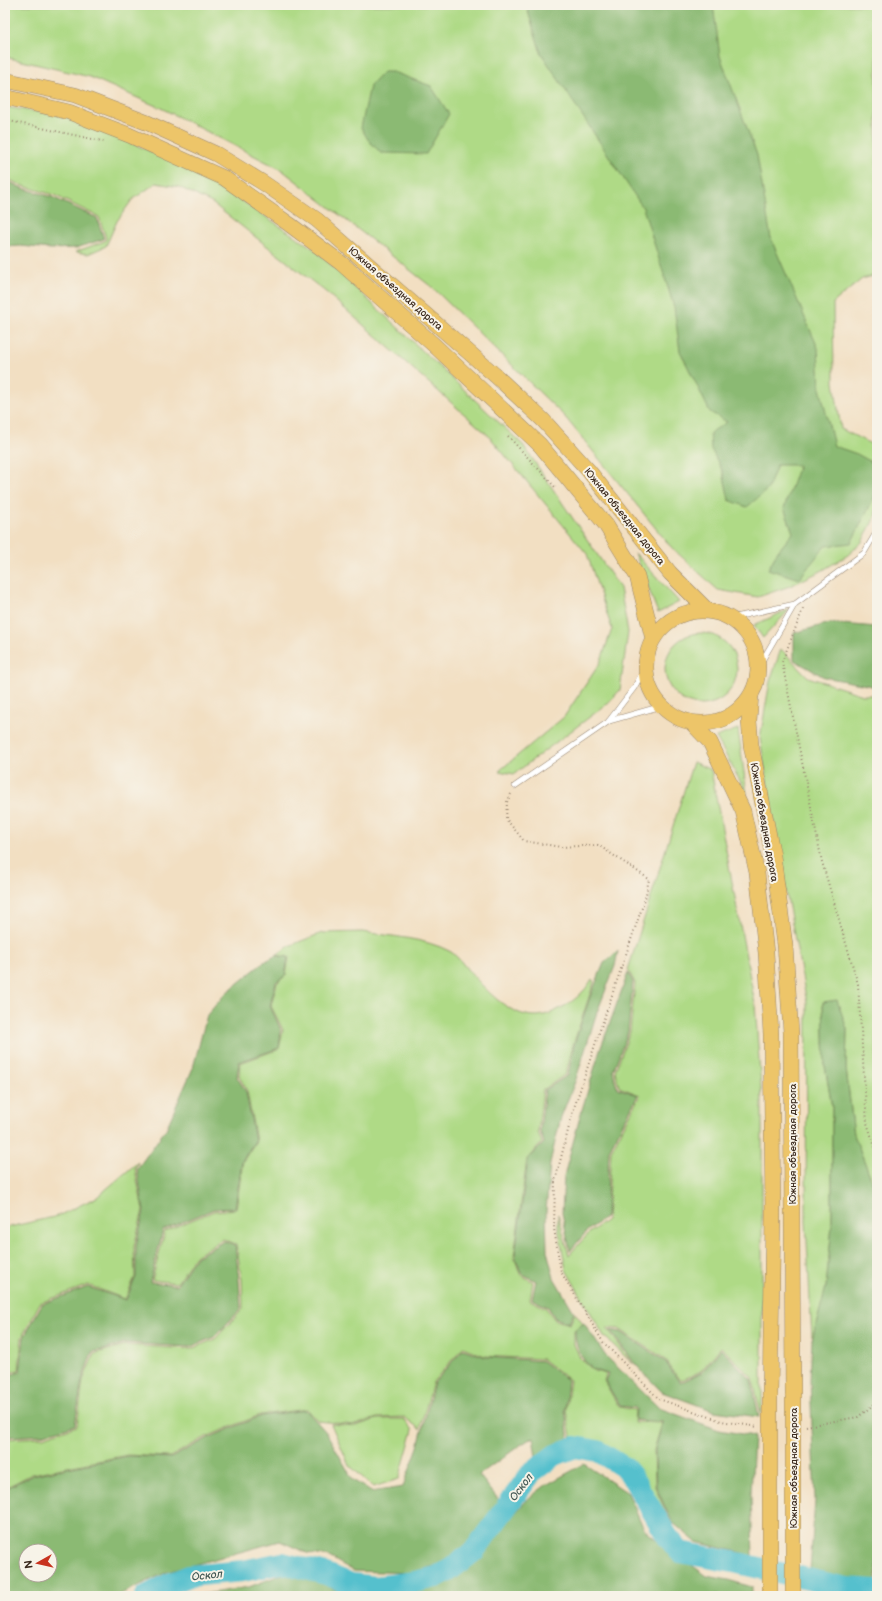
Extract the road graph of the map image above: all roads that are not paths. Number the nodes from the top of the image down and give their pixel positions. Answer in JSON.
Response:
{"nodes":[{"id":1,"x":5,"y":80,"type":"edge"},
{"id":2,"x":5,"y":97,"type":"edge"},
{"id":3,"x":877,"y":531,"type":"edge"},
{"id":4,"x":796,"y":604,"type":"junction"},
{"id":5,"x":707,"y":610,"type":"junction"},
{"id":6,"x":731,"y":618,"type":"junction"},
{"id":7,"x":653,"y":639,"type":"junction"},
{"id":8,"x":646,"y":666,"type":"junction"},
{"id":9,"x":759,"y":666,"type":"junction"},
{"id":10,"x":751,"y":695,"type":"junction"},
{"id":11,"x":662,"y":706,"type":"junction"},
{"id":12,"x":608,"y":722,"type":"junction"},
{"id":13,"x":692,"y":722,"type":"junction"},
{"id":14,"x":516,"y":786,"type":"road end"},
{"id":15,"x":771,"y":1301,"type":"junction"},
{"id":16,"x":793,"y":1302,"type":"junction"},
{"id":17,"x":770,"y":1596,"type":"edge"},
{"id":18,"x":793,"y":1596,"type":"edge"}],
"edges":[{"from":1,"to":5,"type":"main road","name":"Южная объездная дорога"},
{"from":2,"to":7,"type":"main road","name":"Южная объездная дорога"},
{"from":3,"to":4,"type":"lane"},
{"from":4,"to":6,"type":"lane"},
{"from":4,"to":9,"type":"lane"},
{"from":5,"to":6,"type":"main road"},
{"from":5,"to":7,"type":"main road"},
{"from":6,"to":9,"type":"main road"},
{"from":7,"to":8,"type":"main road"},
{"from":8,"to":11,"type":"main road"},
{"from":8,"to":12,"type":"lane"},
{"from":9,"to":10,"type":"main road"},
{"from":10,"to":13,"type":"main road"},
{"from":10,"to":16,"type":"main road","name":"Южная объездная дорога"},
{"from":11,"to":12,"type":"lane"},
{"from":11,"to":13,"type":"main road"},
{"from":12,"to":14,"type":"lane"},
{"from":13,"to":15,"type":"main road","name":"Южная объездная дорога"},
{"from":15,"to":16,"type":"main road"},
{"from":15,"to":17,"type":"main road","name":"Южная объездная дорога","bridge":true},
{"from":16,"to":18,"type":"main road","name":"Южная объездная дорога","bridge":true}]}
